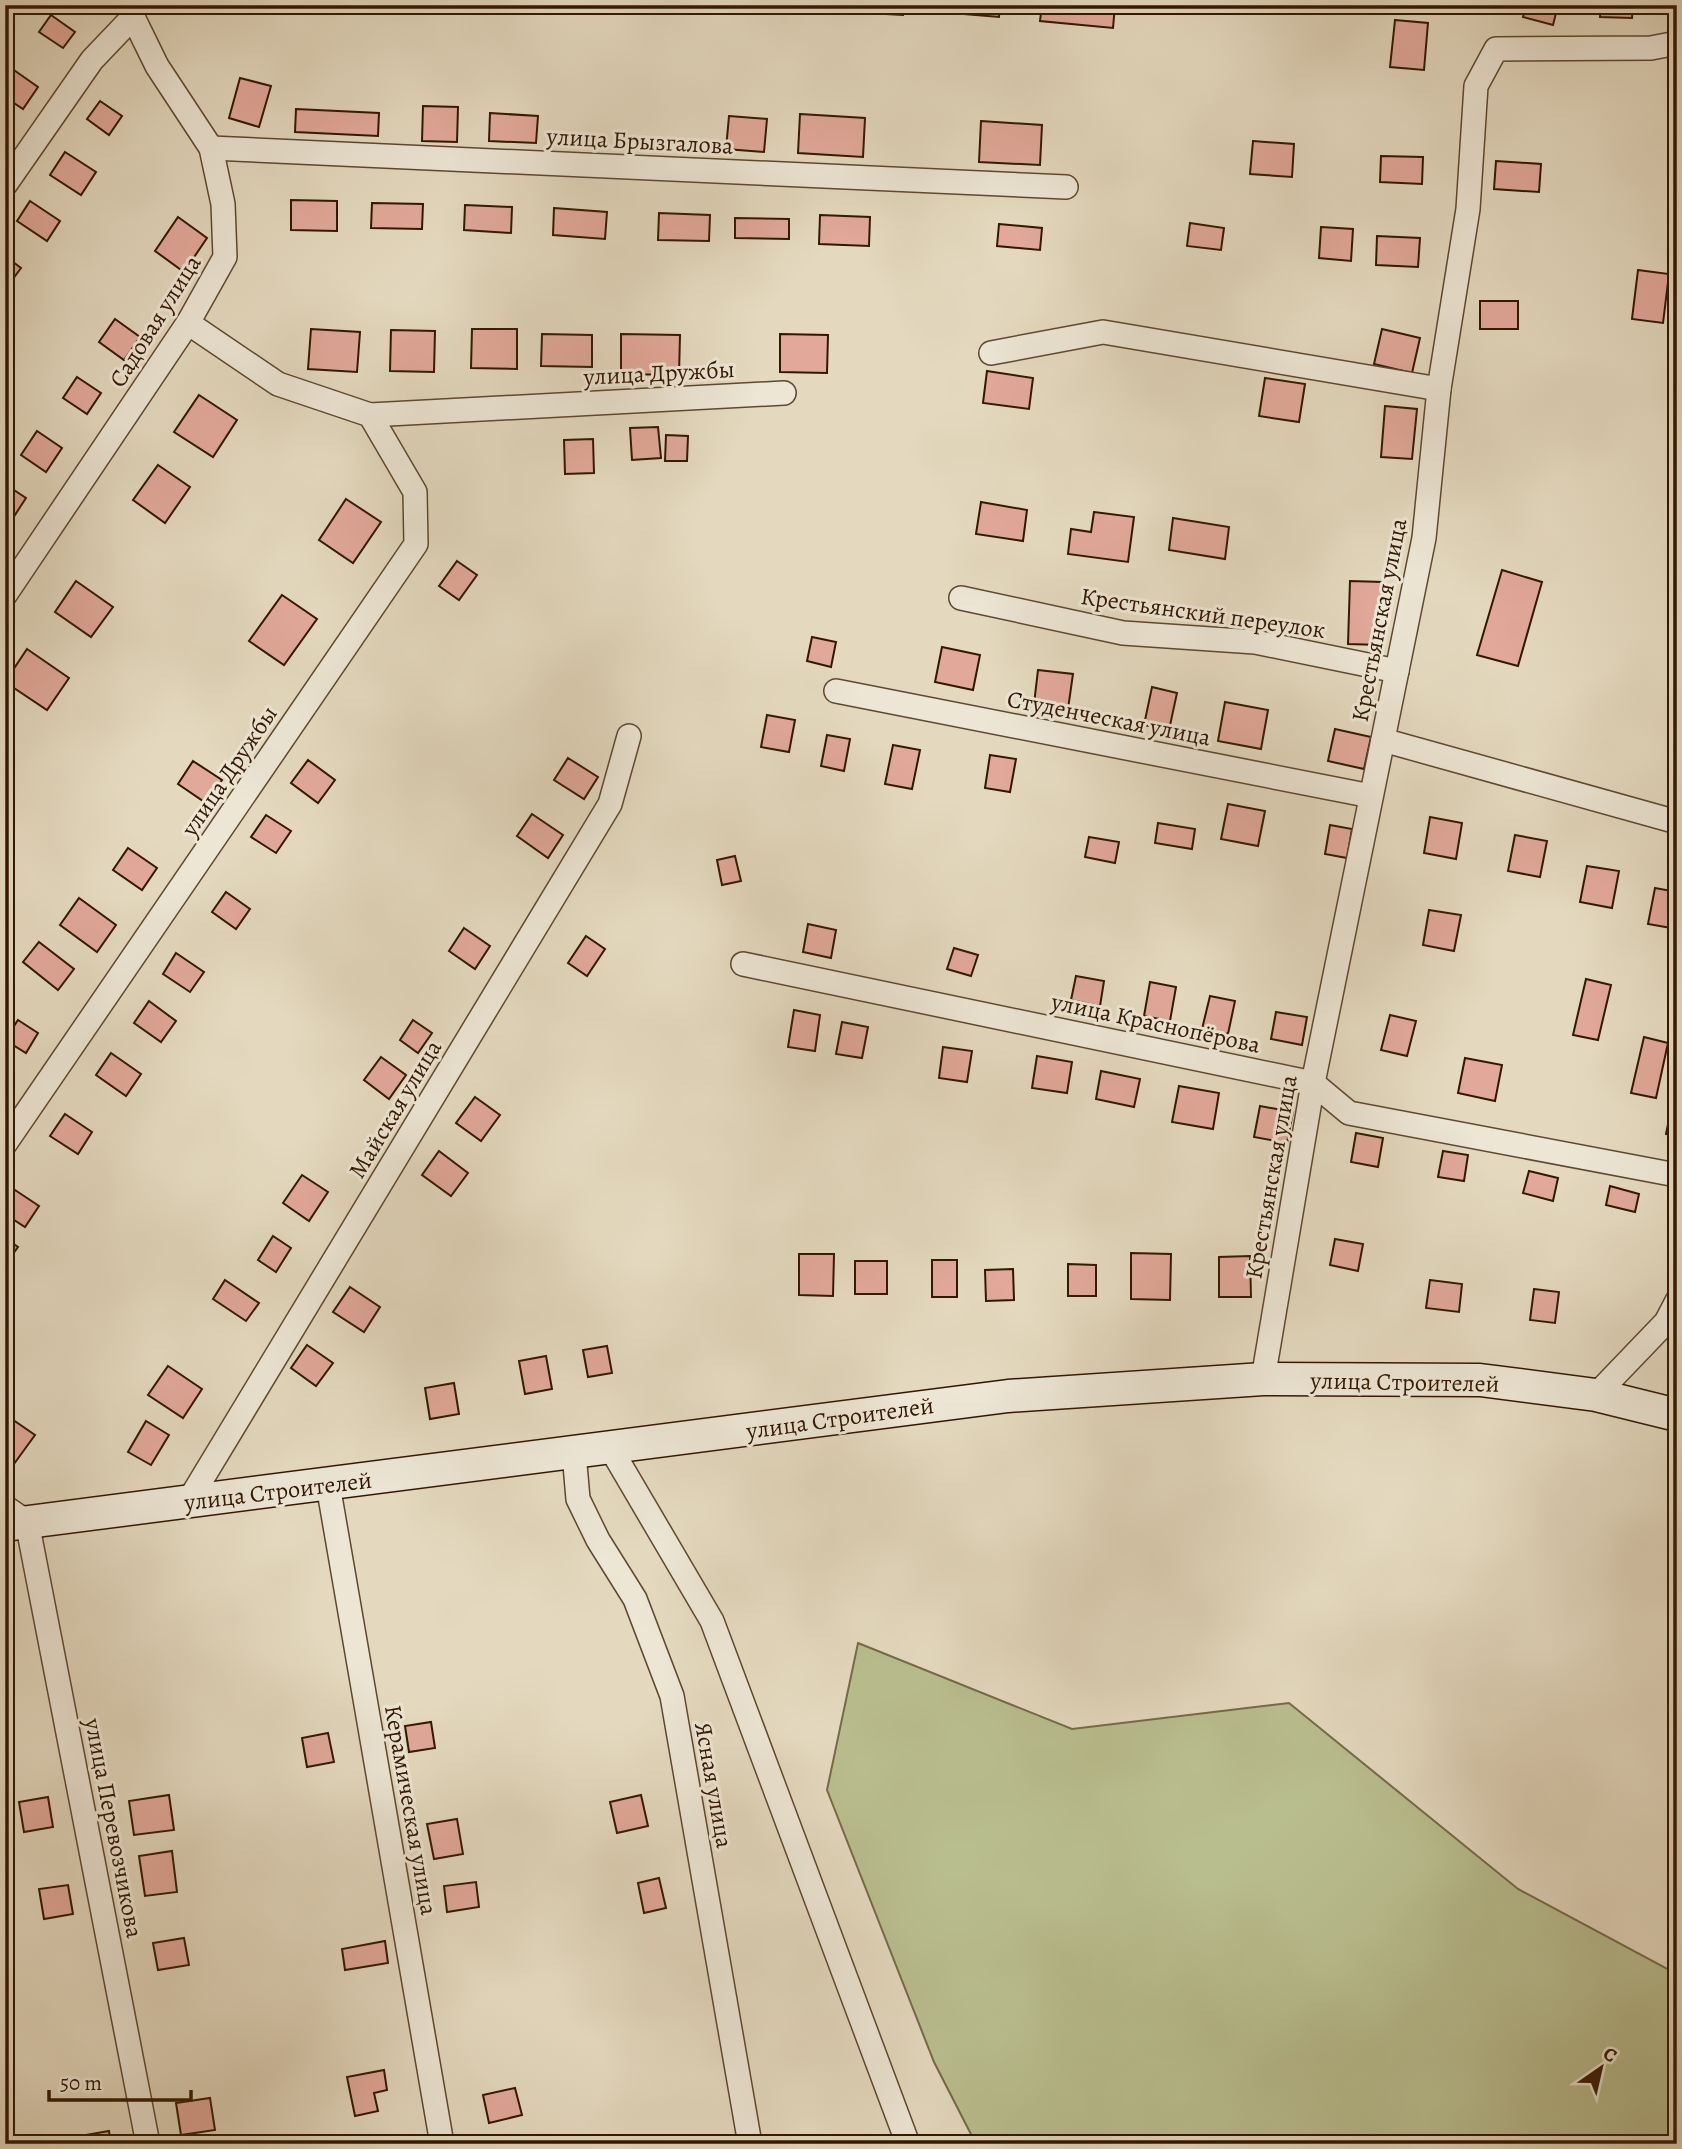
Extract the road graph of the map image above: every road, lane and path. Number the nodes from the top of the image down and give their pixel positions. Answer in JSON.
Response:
{"nodes":[{"id":1,"x":133,"y":11,"type":"edge"},
{"id":2,"x":1677,"y":43,"type":"edge"},
{"id":3,"x":211,"y":148,"type":"junction"},
{"id":4,"x":5,"y":185,"type":"edge"},
{"id":5,"x":1066,"y":187,"type":"dead end"},
{"id":6,"x":188,"y":323,"type":"junction"},
{"id":7,"x":991,"y":353,"type":"dead end"},
{"id":8,"x":1439,"y":389,"type":"junction"},
{"id":9,"x":784,"y":393,"type":"dead end"},
{"id":10,"x":370,"y":415,"type":"junction"},
{"id":11,"x":5,"y":595,"type":"edge"},
{"id":12,"x":961,"y":598,"type":"dead end"},
{"id":13,"x":1397,"y":671,"type":"junction"},
{"id":14,"x":836,"y":691,"type":"dead end"},
{"id":15,"x":629,"y":736,"type":"dead end"},
{"id":16,"x":1383,"y":740,"type":"junction"},
{"id":17,"x":1371,"y":796,"type":"junction"},
{"id":18,"x":1677,"y":822,"type":"edge"},
{"id":19,"x":743,"y":964,"type":"dead end"},
{"id":20,"x":1313,"y":1083,"type":"junction"},
{"id":21,"x":5,"y":1144,"type":"edge"},
{"id":22,"x":1671,"y":1174,"type":"dead end"},
{"id":23,"x":1677,"y":1300,"type":"edge"},
{"id":24,"x":1263,"y":1379,"type":"junction"},
{"id":25,"x":1596,"y":1395,"type":"junction"},
{"id":26,"x":1677,"y":1415,"type":"edge"},
{"id":27,"x":611,"y":1449,"type":"junction"},
{"id":28,"x":574,"y":1454,"type":"junction"},
{"id":29,"x":328,"y":1485,"type":"junction"},
{"id":30,"x":188,"y":1502,"type":"junction"},
{"id":31,"x":13,"y":1518,"type":"edge"},
{"id":32,"x":148,"y":2144,"type":"edge"},
{"id":33,"x":442,"y":2144,"type":"edge"},
{"id":34,"x":750,"y":2144,"type":"edge"},
{"id":35,"x":908,"y":2144,"type":"edge"}],
"edges":[{"from":1,"to":3,"type":"street","name":"Садовая улица"},
{"from":1,"to":4,"type":"street"},
{"from":2,"to":8,"type":"street","name":"Крестьянская улица"},
{"from":3,"to":5,"type":"street","name":"улица Брызгалова"},
{"from":3,"to":6,"type":"street","name":"Садовая улица"},
{"from":6,"to":10,"type":"street","name":"улица Дружбы"},
{"from":6,"to":11,"type":"street","name":"Садовая улица"},
{"from":7,"to":8,"type":"street"},
{"from":8,"to":13,"type":"street","name":"Крестьянская улица"},
{"from":9,"to":10,"type":"street","name":"улица Дружбы"},
{"from":10,"to":21,"type":"street","name":"улица Дружбы"},
{"from":12,"to":13,"type":"street","name":"Крестьянский переулок"},
{"from":13,"to":16,"type":"street","name":"Крестьянская улица"},
{"from":14,"to":17,"type":"street","name":"Студенческая улица"},
{"from":15,"to":30,"type":"street","name":"Майская улица"},
{"from":16,"to":17,"type":"street","name":"Крестьянская улица"},
{"from":16,"to":18,"type":"street"},
{"from":17,"to":20,"type":"street","name":"Крестьянская улица"},
{"from":19,"to":20,"type":"street","name":"улица Краснопёрова"},
{"from":20,"to":22,"type":"street","name":"улица Краснопёрова"},
{"from":20,"to":24,"type":"street","name":"Крестьянская улица"},
{"from":23,"to":25,"type":"street"},
{"from":24,"to":25,"type":"street","name":"улица Строителей"},
{"from":24,"to":27,"type":"street","name":"улица Строителей"},
{"from":25,"to":26,"type":"street","name":"улица Строителей"},
{"from":27,"to":28,"type":"street","name":"улица Строителей"},
{"from":27,"to":35,"type":"street"},
{"from":28,"to":29,"type":"street","name":"улица Строителей"},
{"from":28,"to":34,"type":"street","name":"Ясная улица"},
{"from":29,"to":30,"type":"street","name":"улица Строителей"},
{"from":29,"to":33,"type":"street","name":"Керамическая улица"},
{"from":30,"to":31,"type":"street","name":"улица Строителей"},
{"from":31,"to":32,"type":"street","name":"улица Перевозчикова"}]}
